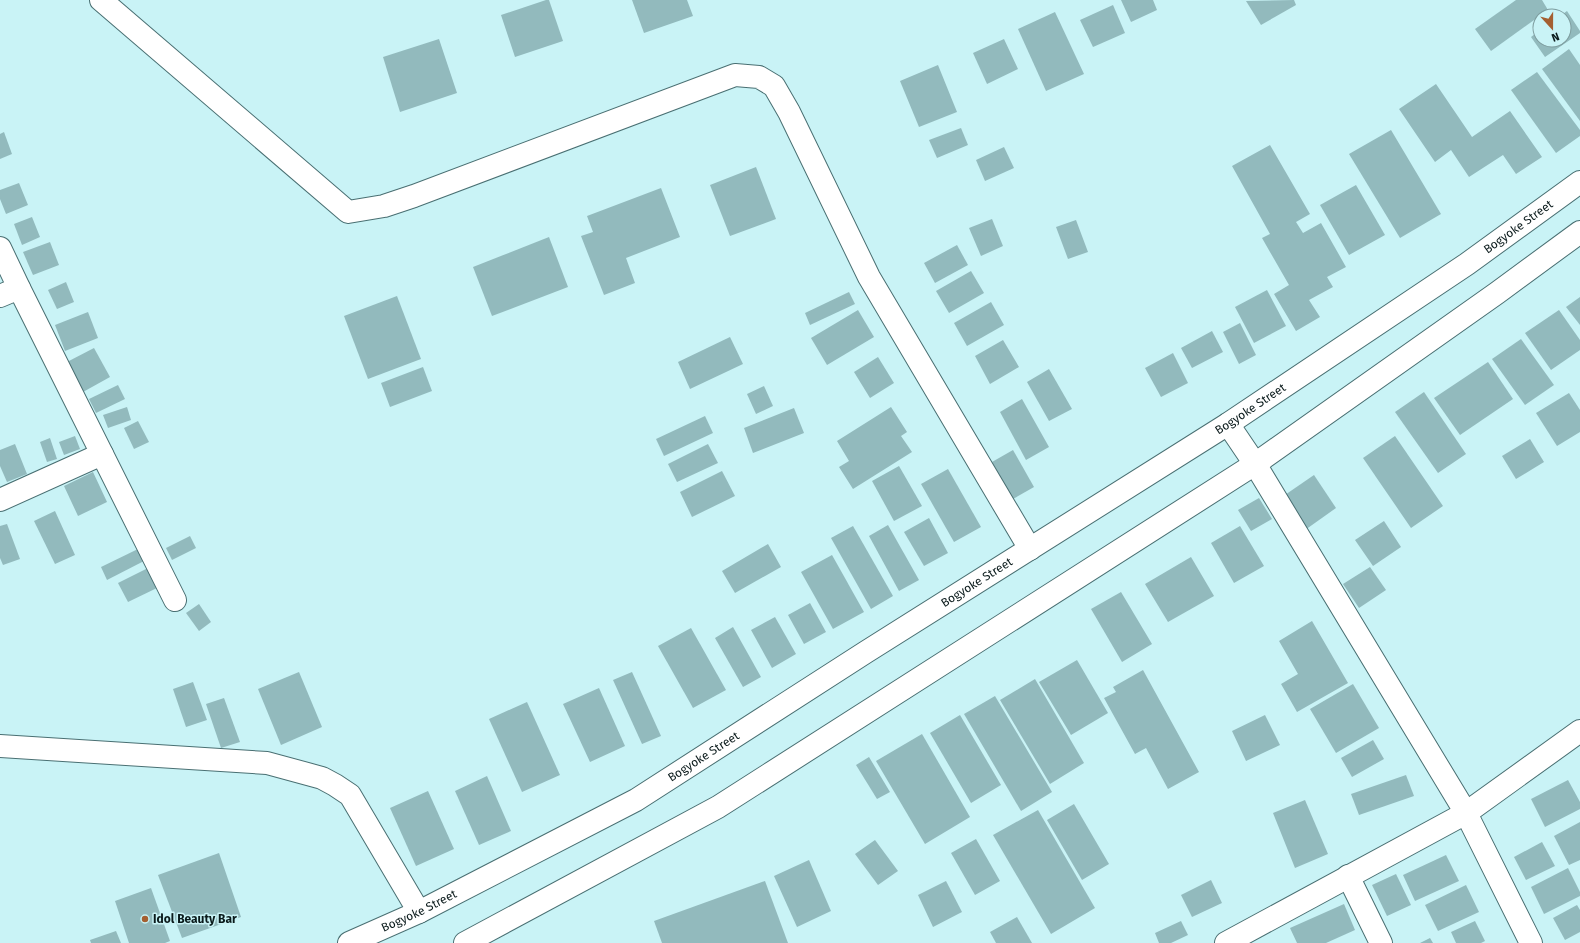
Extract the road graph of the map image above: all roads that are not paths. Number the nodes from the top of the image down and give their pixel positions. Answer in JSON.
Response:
{"nodes":[{"id":1,"x":101,"y":0,"type":"edge"},
{"id":2,"x":1580,"y":182,"type":"edge"},
{"id":3,"x":1580,"y":232,"type":"edge"},
{"id":4,"x":0,"y":248,"type":"edge"},
{"id":5,"x":9,"y":292,"type":"edge"},
{"id":6,"x":1228,"y":424,"type":"junction"},
{"id":7,"x":102,"y":454,"type":"junction"},
{"id":8,"x":1255,"y":464,"type":"junction"},
{"id":9,"x":0,"y":500,"type":"edge"},
{"id":10,"x":1030,"y":549,"type":"junction"},
{"id":11,"x":175,"y":600,"type":"dead end"},
{"id":12,"x":1580,"y":731,"type":"edge"},
{"id":13,"x":0,"y":746,"type":"edge"},
{"id":14,"x":1466,"y":813,"type":"junction"},
{"id":15,"x":1348,"y":876,"type":"junction"},
{"id":16,"x":419,"y":912,"type":"junction"},
{"id":17,"x":1230,"y":942,"type":"edge"},
{"id":18,"x":348,"y":943,"type":"edge"},
{"id":19,"x":465,"y":943,"type":"edge"},
{"id":20,"x":1381,"y":943,"type":"edge"},
{"id":21,"x":1531,"y":943,"type":"edge"}],
"edges":[{"from":1,"to":10,"type":"street"},
{"from":2,"to":6,"type":"street","name":"Bogyoke Street"},
{"from":3,"to":8,"type":"street"},
{"from":4,"to":5,"type":"street"},
{"from":5,"to":7,"type":"street"},
{"from":6,"to":8,"type":"street"},
{"from":6,"to":10,"type":"street","name":"Bogyoke Street"},
{"from":7,"to":9,"type":"street"},
{"from":7,"to":11,"type":"street"},
{"from":8,"to":14,"type":"street"},
{"from":8,"to":19,"type":"street"},
{"from":10,"to":16,"type":"street","name":"Bogyoke Street"},
{"from":12,"to":14,"type":"street"},
{"from":13,"to":16,"type":"street"},
{"from":14,"to":15,"type":"street"},
{"from":14,"to":21,"type":"street"},
{"from":15,"to":17,"type":"street"},
{"from":15,"to":20,"type":"street"},
{"from":16,"to":18,"type":"street","name":"Bogyoke Street"}]}
